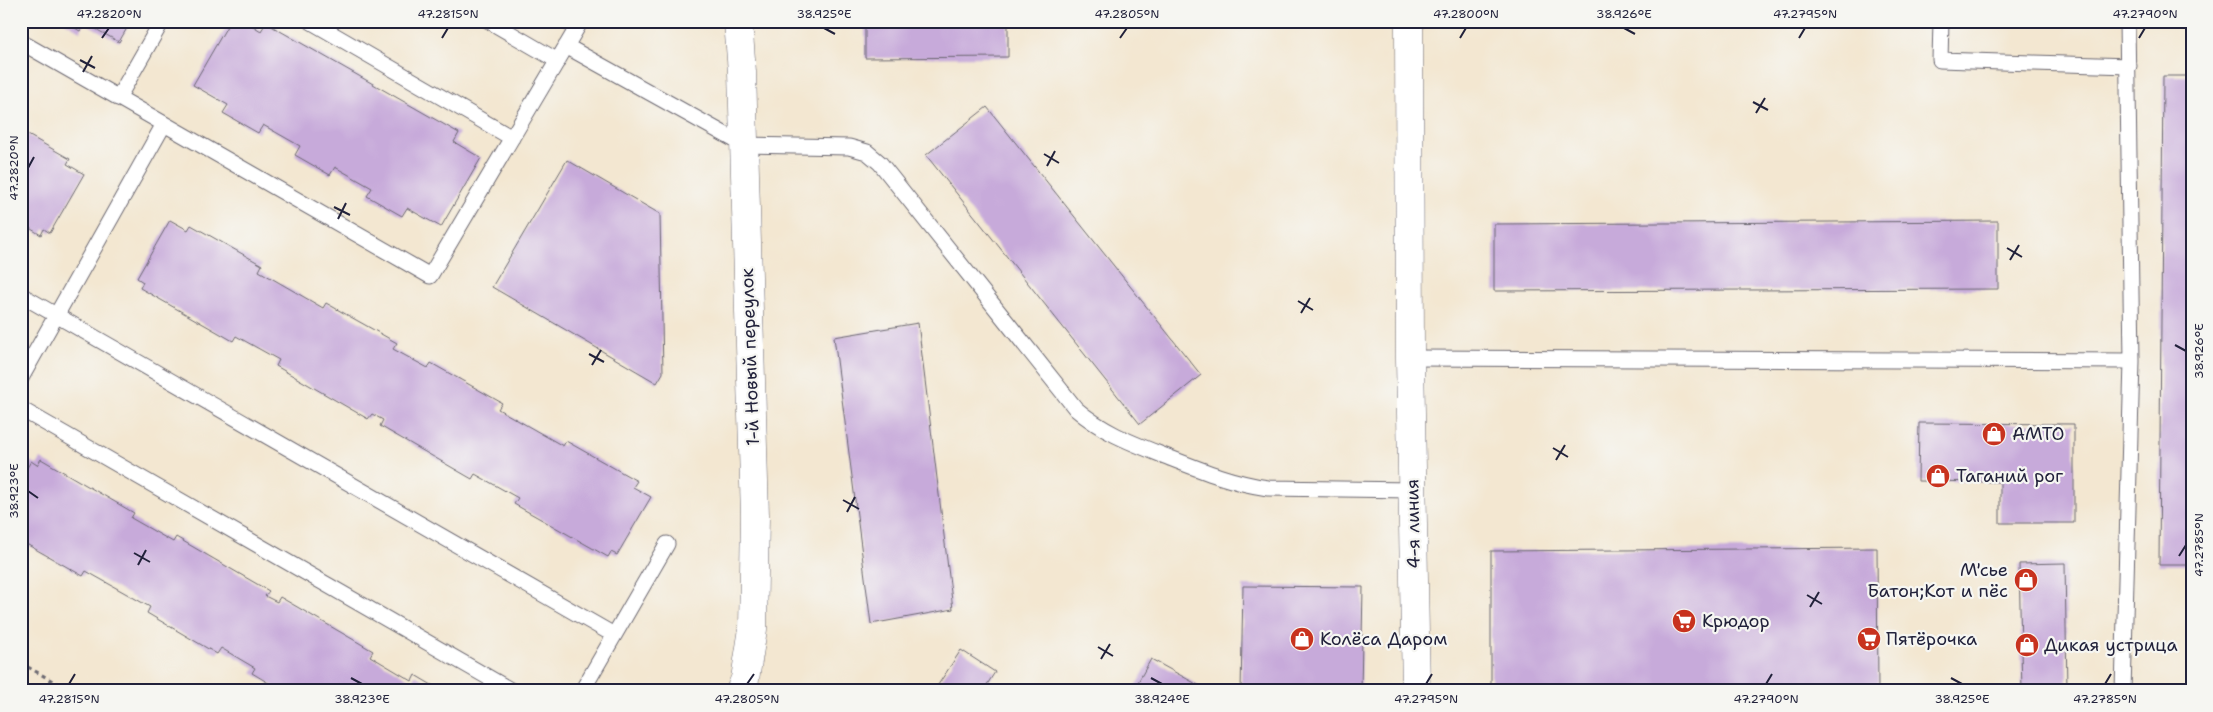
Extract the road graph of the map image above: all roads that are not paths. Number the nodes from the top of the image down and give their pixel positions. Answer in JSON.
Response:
{"nodes":[{"id":1,"x":162,"y":21,"type":"edge"},
{"id":2,"x":310,"y":21,"type":"edge"},
{"id":3,"x":489,"y":21,"type":"edge"},
{"id":4,"x":581,"y":21,"type":"edge"},
{"id":5,"x":738,"y":21,"type":"edge"},
{"id":6,"x":1409,"y":21,"type":"edge"},
{"id":7,"x":1941,"y":21,"type":"edge"},
{"id":8,"x":2127,"y":21,"type":"edge"},
{"id":9,"x":21,"y":42,"type":"edge"},
{"id":10,"x":566,"y":46,"type":"junction"},
{"id":11,"x":558,"y":61,"type":"junction"},
{"id":12,"x":2129,"y":66,"type":"junction"},
{"id":13,"x":118,"y":98,"type":"junction"},
{"id":14,"x":164,"y":124,"type":"junction"},
{"id":15,"x":512,"y":138,"type":"junction"},
{"id":16,"x":744,"y":145,"type":"junction"},
{"id":17,"x":21,"y":295,"type":"edge"},
{"id":18,"x":57,"y":316,"type":"junction"},
{"id":19,"x":1410,"y":358,"type":"junction"},
{"id":20,"x":2132,"y":361,"type":"junction"},
{"id":21,"x":21,"y":378,"type":"edge"},
{"id":22,"x":21,"y":409,"type":"edge"},
{"id":23,"x":1413,"y":490,"type":"junction"},
{"id":24,"x":667,"y":544,"type":"dead end"},
{"id":25,"x":614,"y":635,"type":"junction"},
{"id":26,"x":589,"y":689,"type":"edge"},
{"id":27,"x":512,"y":691,"type":"edge"},
{"id":28,"x":740,"y":691,"type":"edge"},
{"id":29,"x":1416,"y":691,"type":"edge"},
{"id":30,"x":2123,"y":691,"type":"edge"}],
"edges":[{"from":1,"to":13,"type":"lane"},
{"from":2,"to":15,"type":"lane"},
{"from":3,"to":11,"type":"lane"},
{"from":4,"to":10,"type":"lane"},
{"from":5,"to":16,"type":"street","name":"1-й Новый переулок"},
{"from":6,"to":19,"type":"street","name":"4-я линия"},
{"from":7,"to":12,"type":"lane"},
{"from":8,"to":12,"type":"lane"},
{"from":9,"to":13,"type":"lane"},
{"from":10,"to":11,"type":"lane"},
{"from":10,"to":16,"type":"lane"},
{"from":11,"to":15,"type":"lane"},
{"from":12,"to":20,"type":"lane"},
{"from":13,"to":14,"type":"lane"},
{"from":14,"to":15,"type":"lane"},
{"from":14,"to":18,"type":"lane"},
{"from":16,"to":23,"type":"lane"},
{"from":16,"to":28,"type":"street","name":"1-й Новый переулок"},
{"from":17,"to":18,"type":"lane"},
{"from":18,"to":21,"type":"lane"},
{"from":18,"to":25,"type":"lane"},
{"from":19,"to":20,"type":"lane"},
{"from":19,"to":23,"type":"street","name":"4-я линия"},
{"from":20,"to":30,"type":"lane"},
{"from":22,"to":27,"type":"lane"},
{"from":23,"to":29,"type":"street","name":"4-я линия"},
{"from":24,"to":25,"type":"lane"},
{"from":25,"to":26,"type":"lane"}]}
